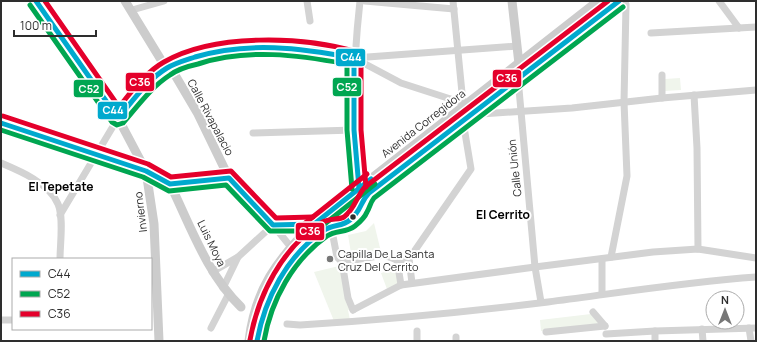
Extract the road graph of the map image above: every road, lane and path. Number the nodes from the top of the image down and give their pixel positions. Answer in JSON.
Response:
{"nodes":[{"id":1,"x":36,"y":1,"type":"edge"},
{"id":2,"x":125,"y":1,"type":"edge"},
{"id":3,"x":164,"y":1,"type":"edge"},
{"id":4,"x":308,"y":1,"type":"edge"},
{"id":5,"x":360,"y":1,"type":"edge"},
{"id":6,"x":365,"y":1,"type":"edge"},
{"id":7,"x":453,"y":1,"type":"edge"},
{"id":8,"x":512,"y":1,"type":"edge"},
{"id":9,"x":598,"y":1,"type":"edge"},
{"id":10,"x":619,"y":1,"type":"edge"},
{"id":11,"x":623,"y":1,"type":"edge"},
{"id":12,"x":719,"y":1,"type":"edge"},
{"id":13,"x":454,"y":9,"type":"junction"},
{"id":14,"x":132,"y":10,"type":"junction"},
{"id":15,"x":310,"y":22,"type":"dead end"},
{"id":16,"x":756,"y":27,"type":"edge"},
{"id":17,"x":739,"y":28,"type":"junction"},
{"id":18,"x":651,"y":33,"type":"dead end"},
{"id":19,"x":517,"y":46,"type":"junction"},
{"id":20,"x":459,"y":49,"type":"junction"},
{"id":21,"x":354,"y":58,"type":"junction"},
{"id":22,"x":519,"y":64,"type":"junction"},
{"id":23,"x":166,"y":68,"type":"junction"},
{"id":24,"x":662,"y":75,"type":"dead end"},
{"id":25,"x":518,"y":78,"type":"junction"},
{"id":26,"x":756,"y":90,"type":"edge"},
{"id":27,"x":694,"y":95,"type":"junction"},
{"id":28,"x":662,"y":98,"type":"junction"},
{"id":29,"x":624,"y":102,"type":"junction"},
{"id":30,"x":464,"y":104,"type":"junction"},
{"id":31,"x":520,"y":111,"type":"junction"},
{"id":32,"x":482,"y":114,"type":"dead end"},
{"id":33,"x":118,"y":118,"type":"junction"},
{"id":34,"x":463,"y":121,"type":"junction"},
{"id":35,"x":1,"y":123,"type":"edge"},
{"id":36,"x":354,"y":130,"type":"junction"},
{"id":37,"x":253,"y":133,"type":"dead end"},
{"id":38,"x":98,"y":155,"type":"junction"},
{"id":39,"x":1,"y":163,"type":"edge"},
{"id":40,"x":146,"y":171,"type":"junction"},
{"id":41,"x":229,"y":178,"type":"junction"},
{"id":42,"x":161,"y":180,"type":"junction"},
{"id":43,"x":148,"y":181,"type":"junction"},
{"id":44,"x":170,"y":184,"type":"junction"},
{"id":45,"x":359,"y":188,"type":"junction"},
{"id":46,"x":336,"y":206,"type":"junction"},
{"id":47,"x":60,"y":215,"type":"junction"},
{"id":48,"x":343,"y":217,"type":"junction"},
{"id":49,"x":313,"y":224,"type":"junction"},
{"id":50,"x":273,"y":225,"type":"junction"},
{"id":51,"x":331,"y":226,"type":"junction"},
{"id":52,"x":290,"y":246,"type":"junction"},
{"id":53,"x":698,"y":248,"type":"junction"},
{"id":54,"x":238,"y":257,"type":"junction"},
{"id":55,"x":611,"y":257,"type":"junction"},
{"id":56,"x":60,"y":258,"type":"edge"},
{"id":57,"x":756,"y":258,"type":"edge"},
{"id":58,"x":409,"y":259,"type":"junction"},
{"id":59,"x":602,"y":259,"type":"junction"},
{"id":60,"x":397,"y":260,"type":"junction"},
{"id":61,"x":154,"y":261,"type":"edge"},
{"id":62,"x":342,"y":262,"type":"junction"},
{"id":63,"x":535,"y":266,"type":"junction"},
{"id":64,"x":212,"y":272,"type":"junction"},
{"id":65,"x":756,"y":277,"type":"edge"},
{"id":66,"x":412,"y":283,"type":"junction"},
{"id":67,"x":401,"y":285,"type":"junction"},
{"id":68,"x":226,"y":291,"type":"junction"},
{"id":69,"x":602,"y":294,"type":"junction"},
{"id":70,"x":541,"y":302,"type":"junction"},
{"id":71,"x":241,"y":307,"type":"dead end"},
{"id":72,"x":353,"y":310,"type":"junction"},
{"id":73,"x":593,"y":312,"type":"dead end"},
{"id":74,"x":1,"y":320,"type":"edge"},
{"id":75,"x":12,"y":320,"type":"edge"},
{"id":76,"x":352,"y":322,"type":"junction"},
{"id":77,"x":287,"y":324,"type":"dead end"},
{"id":78,"x":256,"y":325,"type":"junction"},
{"id":79,"x":605,"y":326,"type":"junction"},
{"id":80,"x":211,"y":328,"type":"dead end"},
{"id":81,"x":753,"y":328,"type":"edge"},
{"id":82,"x":702,"y":329,"type":"junction"},
{"id":83,"x":417,"y":331,"type":"dead end"},
{"id":84,"x":655,"y":331,"type":"junction"},
{"id":85,"x":546,"y":332,"type":"dead end"},
{"id":86,"x":606,"y":338,"type":"edge"},
{"id":87,"x":159,"y":341,"type":"edge"},
{"id":88,"x":249,"y":341,"type":"edge"},
{"id":89,"x":257,"y":341,"type":"edge"},
{"id":90,"x":417,"y":341,"type":"edge"},
{"id":91,"x":656,"y":341,"type":"edge"},
{"id":92,"x":703,"y":341,"type":"edge"},
{"id":93,"x":751,"y":341,"type":"edge"}],
"edges":[{"from":1,"to":33,"type":"street","name":"Invierno"},
{"from":2,"to":14,"type":"street","name":"Calle Rivapalacio"},
{"from":3,"to":14,"type":"street"},
{"from":4,"to":15,"type":"street"},
{"from":5,"to":21,"type":"street"},
{"from":6,"to":13,"type":"street"},
{"from":7,"to":13,"type":"street"},
{"from":8,"to":19,"type":"street"},
{"from":9,"to":22,"type":"street","name":"Avenida Corregidora"},
{"from":10,"to":25,"type":"street","name":"Avenida Corregidora"},
{"from":11,"to":29,"type":"street"},
{"from":12,"to":17,"type":"street"},
{"from":13,"to":20,"type":"street"},
{"from":14,"to":23,"type":"street","name":"Calle Rivapalacio"},
{"from":16,"to":17,"type":"street"},
{"from":17,"to":18,"type":"street"},
{"from":19,"to":20,"type":"street"},
{"from":19,"to":22,"type":"street"},
{"from":20,"to":21,"type":"street"},
{"from":20,"to":30,"type":"street"},
{"from":21,"to":23,"type":"street"},
{"from":21,"to":30,"type":"street"},
{"from":21,"to":36,"type":"street"},
{"from":22,"to":30,"type":"street","name":"Avenida Corregidora"},
{"from":23,"to":33,"type":"street"},
{"from":23,"to":41,"type":"street","name":"Calle Rivapalacio"},
{"from":24,"to":28,"type":"street"},
{"from":25,"to":31,"type":"street","name":"Calle Unión"},
{"from":25,"to":34,"type":"street","name":"Avenida Corregidora"},
{"from":26,"to":27,"type":"street"},
{"from":27,"to":28,"type":"street"},
{"from":27,"to":53,"type":"street"},
{"from":28,"to":29,"type":"street"},
{"from":29,"to":31,"type":"street"},
{"from":29,"to":55,"type":"street"},
{"from":30,"to":45,"type":"street","name":"Avenida Corregidora"},
{"from":31,"to":32,"type":"street"},
{"from":31,"to":63,"type":"street","name":"Calle Unión"},
{"from":33,"to":38,"type":"street"},
{"from":33,"to":40,"type":"street","name":"Invierno"},
{"from":34,"to":48,"type":"street","name":"Avenida Corregidora"},
{"from":34,"to":58,"type":"street"},
{"from":35,"to":38,"type":"street"},
{"from":36,"to":37,"type":"street"},
{"from":36,"to":45,"type":"street"},
{"from":38,"to":40,"type":"street"},
{"from":38,"to":47,"type":"street"},
{"from":39,"to":47,"type":"street"},
{"from":40,"to":42,"type":"street"},
{"from":40,"to":43,"type":"street","name":"Invierno"},
{"from":41,"to":44,"type":"street"},
{"from":41,"to":50,"type":"street","name":"Calle Rivapalacio"},
{"from":42,"to":43,"type":"street"},
{"from":42,"to":44,"type":"street"},
{"from":43,"to":61,"type":"street","name":"Invierno"},
{"from":44,"to":64,"type":"street","name":"Luis Moya"},
{"from":45,"to":46,"type":"street","name":"Avenida Corregidora"},
{"from":46,"to":48,"type":"street"},
{"from":46,"to":49,"type":"street","name":"Avenida Corregidora"},
{"from":47,"to":56,"type":"street"},
{"from":48,"to":51,"type":"street","name":"Avenida Corregidora"},
{"from":49,"to":50,"type":"street"},
{"from":49,"to":52,"type":"street","name":"Avenida Corregidora"},
{"from":50,"to":52,"type":"street"},
{"from":50,"to":54,"type":"street"},
{"from":51,"to":62,"type":"street"},
{"from":51,"to":78,"type":"street","name":"Avenida Corregidora"},
{"from":52,"to":78,"type":"street","name":"Avenida Corregidora"},
{"from":53,"to":55,"type":"street"},
{"from":53,"to":57,"type":"street"},
{"from":54,"to":64,"type":"street"},
{"from":54,"to":68,"type":"street"},
{"from":55,"to":59,"type":"street"},
{"from":58,"to":60,"type":"street"},
{"from":58,"to":66,"type":"street"},
{"from":59,"to":63,"type":"street"},
{"from":59,"to":69,"type":"street"},
{"from":60,"to":62,"type":"street"},
{"from":60,"to":67,"type":"street"},
{"from":61,"to":87,"type":"street","name":"Invierno"},
{"from":62,"to":72,"type":"street"},
{"from":63,"to":66,"type":"street"},
{"from":63,"to":70,"type":"street","name":"Calle Unión"},
{"from":64,"to":68,"type":"street","name":"Luis Moya"},
{"from":65,"to":69,"type":"street"},
{"from":66,"to":67,"type":"street"},
{"from":67,"to":72,"type":"street"},
{"from":68,"to":71,"type":"street","name":"Luis Moya"},
{"from":68,"to":80,"type":"street"},
{"from":69,"to":70,"type":"street"},
{"from":70,"to":76,"type":"street"},
{"from":72,"to":76,"type":"street"},
{"from":73,"to":79,"type":"street"},
{"from":74,"to":75,"type":"street"},
{"from":76,"to":77,"type":"street"},
{"from":78,"to":88,"type":"street","name":"Avenida Corregidora"},
{"from":78,"to":89,"type":"street","name":"Avenida Corregidora"},
{"from":79,"to":85,"type":"street"},
{"from":79,"to":86,"type":"street"},
{"from":81,"to":82,"type":"street"},
{"from":81,"to":93,"type":"street"},
{"from":82,"to":84,"type":"street"},
{"from":82,"to":92,"type":"street"},
{"from":83,"to":90,"type":"street"},
{"from":84,"to":86,"type":"street"},
{"from":84,"to":91,"type":"street"}]}
